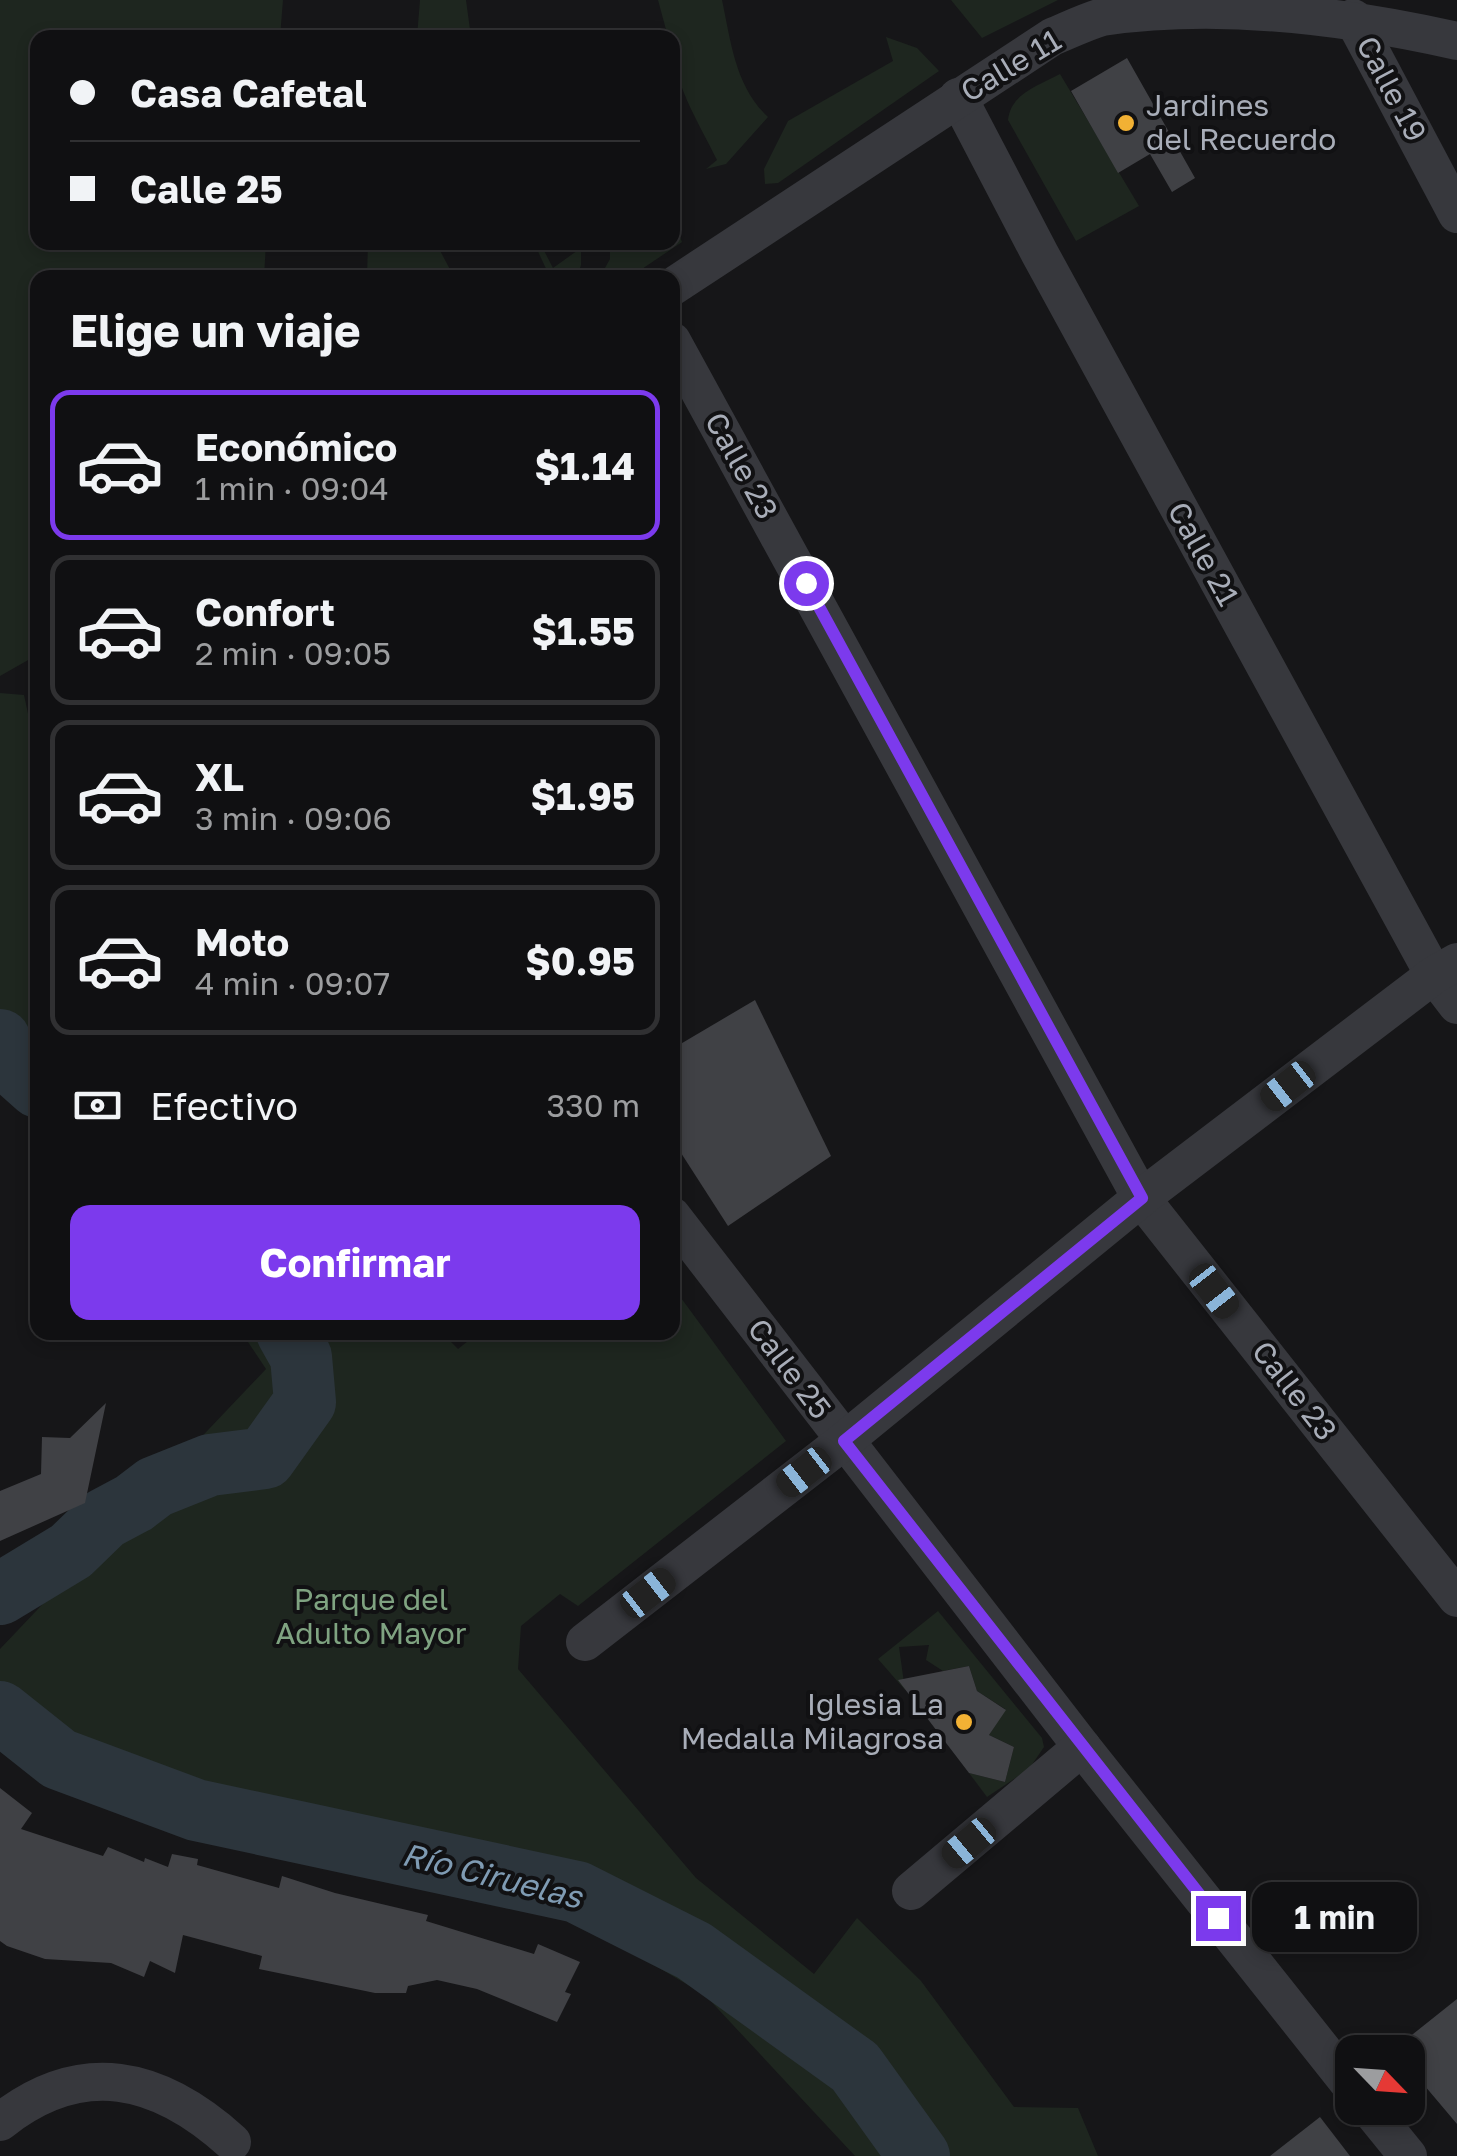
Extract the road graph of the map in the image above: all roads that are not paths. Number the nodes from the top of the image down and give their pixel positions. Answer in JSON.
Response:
{"nodes":[{"id":1,"x":1353,"y":18,"type":"junction"},
{"id":2,"x":1457,"y":41,"type":"edge"},
{"id":3,"x":958,"y":97,"type":"junction"},
{"id":4,"x":1457,"y":214,"type":"edge"},
{"id":5,"x":680,"y":282,"type":"edge"},
{"id":6,"x":680,"y":356,"type":"edge"},
{"id":7,"x":1445,"y":968,"type":"edge"},
{"id":8,"x":1457,"y":1004,"type":"edge"},
{"id":9,"x":1142,"y":1198,"type":"junction"},
{"id":10,"x":680,"y":1226,"type":"edge"},
{"id":11,"x":844,"y":1441,"type":"junction"},
{"id":12,"x":1457,"y":1598,"type":"edge"},
{"id":13,"x":586,"y":1642,"type":"dead end"},
{"id":14,"x":1082,"y":1746,"type":"junction"},
{"id":15,"x":911,"y":1892,"type":"dead end"},
{"id":16,"x":1335,"y":2066,"type":"edge"},
{"id":17,"x":0,"y":2122,"type":"edge"},
{"id":18,"x":1383,"y":2125,"type":"edge"},
{"id":19,"x":232,"y":2142,"type":"dead end"},
{"id":20,"x":1408,"y":2156,"type":"edge"}],
"edges":[{"from":1,"to":2,"type":"street","name":"Calle 11"},
{"from":1,"to":3,"type":"street","name":"Calle 11"},
{"from":1,"to":4,"type":"street","name":"Calle 19"},
{"from":3,"to":5,"type":"street","name":"Calle 11"},
{"from":3,"to":7,"type":"street","name":"Calle 21"},
{"from":6,"to":9,"type":"street","name":"Calle 23"},
{"from":7,"to":8,"type":"street","name":"Calle 21"},
{"from":7,"to":9,"type":"street"},
{"from":9,"to":11,"type":"street"},
{"from":9,"to":12,"type":"street","name":"Calle 23"},
{"from":10,"to":11,"type":"street","name":"Calle 25"},
{"from":11,"to":13,"type":"street"},
{"from":11,"to":14,"type":"street","name":"Calle 25"},
{"from":14,"to":15,"type":"street"},
{"from":14,"to":16,"type":"street","name":"Calle 25"},
{"from":17,"to":19,"type":"street"},
{"from":18,"to":20,"type":"street"}]}
